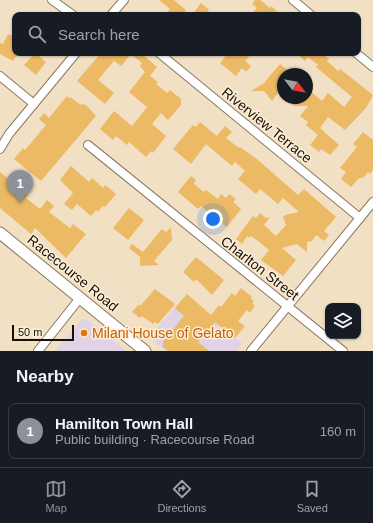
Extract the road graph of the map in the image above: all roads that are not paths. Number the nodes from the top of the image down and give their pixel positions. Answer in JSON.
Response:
{"nodes":[{"id":1,"x":52,"y":0,"type":"edge"},
{"id":2,"x":124,"y":0,"type":"edge"},
{"id":3,"x":293,"y":0,"type":"edge"},
{"id":4,"x":68,"y":12,"type":"edge"},
{"id":5,"x":114,"y":12,"type":"edge"},
{"id":6,"x":307,"y":12,"type":"edge"},
{"id":7,"x":74,"y":56,"type":"edge"},
{"id":8,"x":163,"y":56,"type":"edge"},
{"id":9,"x":360,"y":56,"type":"edge"},
{"id":10,"x":373,"y":67,"type":"edge"},
{"id":11,"x":0,"y":76,"type":"edge"},
{"id":12,"x":34,"y":104,"type":"junction"},
{"id":13,"x":88,"y":145,"type":"dead end"},
{"id":14,"x":0,"y":149,"type":"edge"},
{"id":15,"x":373,"y":202,"type":"edge"},
{"id":16,"x":360,"y":218,"type":"junction"},
{"id":17,"x":0,"y":233,"type":"edge"},
{"id":18,"x":80,"y":298,"type":"junction"},
{"id":19,"x":287,"y":307,"type":"junction"},
{"id":20,"x":38,"y":351,"type":"edge"},
{"id":21,"x":145,"y":351,"type":"edge"},
{"id":22,"x":251,"y":351,"type":"edge"},
{"id":23,"x":343,"y":351,"type":"edge"}],
"edges":[{"from":1,"to":4,"type":"street"},
{"from":2,"to":5,"type":"street"},
{"from":3,"to":6,"type":"street"},
{"from":7,"to":12,"type":"street"},
{"from":8,"to":16,"type":"street","name":"Riverview Terrace"},
{"from":9,"to":10,"type":"street"},
{"from":11,"to":12,"type":"street"},
{"from":12,"to":14,"type":"street"},
{"from":13,"to":19,"type":"street","name":"Charlton Street"},
{"from":15,"to":16,"type":"street"},
{"from":16,"to":19,"type":"street"},
{"from":17,"to":18,"type":"street","name":"Racecourse Road"},
{"from":18,"to":20,"type":"street"},
{"from":18,"to":21,"type":"street","name":"Racecourse Road"},
{"from":19,"to":22,"type":"street"},
{"from":19,"to":23,"type":"street","name":"Charlton Street"}]}
